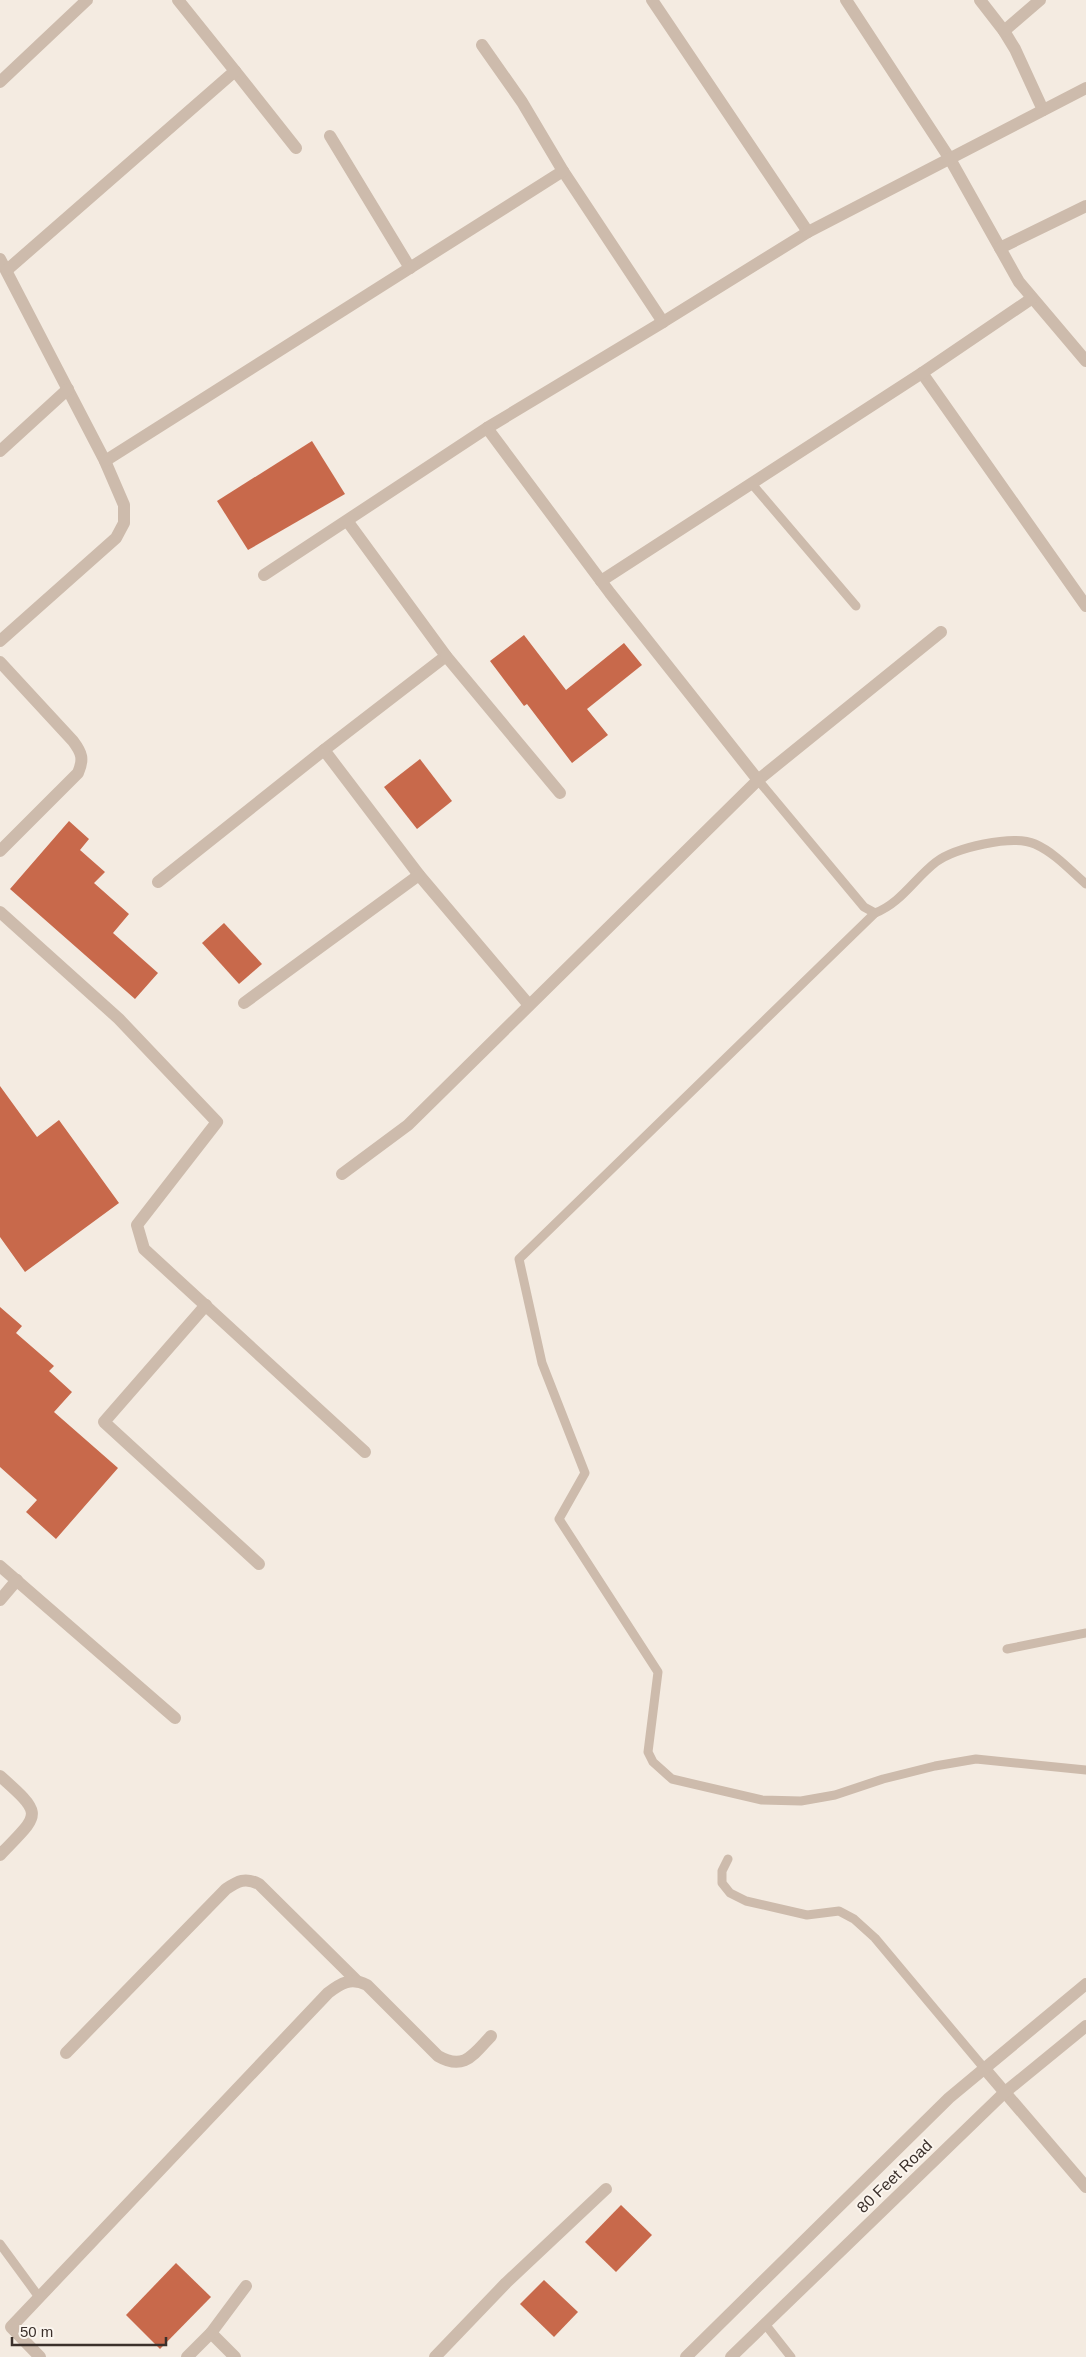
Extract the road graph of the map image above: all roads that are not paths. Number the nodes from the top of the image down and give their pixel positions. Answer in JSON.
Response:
{"nodes":[{"id":1,"x":87,"y":0,"type":"edge"},
{"id":2,"x":178,"y":0,"type":"edge"},
{"id":3,"x":652,"y":0,"type":"edge"},
{"id":4,"x":846,"y":0,"type":"edge"},
{"id":5,"x":980,"y":0,"type":"edge"},
{"id":6,"x":1040,"y":0,"type":"edge"},
{"id":7,"x":1004,"y":31,"type":"junction"},
{"id":8,"x":482,"y":45,"type":"dead end"},
{"id":9,"x":235,"y":71,"type":"junction"},
{"id":10,"x":0,"y":82,"type":"edge"},
{"id":11,"x":1086,"y":88,"type":"edge"},
{"id":12,"x":1043,"y":110,"type":"junction"},
{"id":13,"x":330,"y":136,"type":"dead end"},
{"id":14,"x":296,"y":148,"type":"dead end"},
{"id":15,"x":950,"y":159,"type":"junction"},
{"id":16,"x":563,"y":171,"type":"junction"},
{"id":17,"x":1086,"y":206,"type":"edge"},
{"id":18,"x":808,"y":232,"type":"junction"},
{"id":19,"x":1000,"y":248,"type":"junction"},
{"id":20,"x":3,"y":265,"type":"edge"},
{"id":21,"x":410,"y":268,"type":"junction"},
{"id":22,"x":1031,"y":299,"type":"junction"},
{"id":23,"x":663,"y":322,"type":"junction"},
{"id":24,"x":1086,"y":361,"type":"edge"},
{"id":25,"x":922,"y":373,"type":"junction"},
{"id":26,"x":68,"y":389,"type":"junction"},
{"id":27,"x":487,"y":428,"type":"junction"},
{"id":28,"x":0,"y":451,"type":"edge"},
{"id":29,"x":105,"y":461,"type":"junction"},
{"id":30,"x":752,"y":484,"type":"junction"},
{"id":31,"x":348,"y":522,"type":"junction"},
{"id":32,"x":264,"y":575,"type":"dead end"},
{"id":33,"x":601,"y":581,"type":"junction"},
{"id":34,"x":856,"y":606,"type":"dead end"},
{"id":35,"x":1086,"y":606,"type":"edge"},
{"id":36,"x":941,"y":632,"type":"dead end"},
{"id":37,"x":0,"y":641,"type":"edge"},
{"id":38,"x":446,"y":656,"type":"junction"},
{"id":39,"x":0,"y":662,"type":"edge"},
{"id":40,"x":324,"y":750,"type":"junction"},
{"id":41,"x":758,"y":780,"type":"junction"},
{"id":42,"x":560,"y":793,"type":"dead end"},
{"id":43,"x":0,"y":852,"type":"edge"},
{"id":44,"x":419,"y":875,"type":"junction"},
{"id":45,"x":158,"y":882,"type":"dead end"},
{"id":46,"x":1086,"y":884,"type":"edge"},
{"id":47,"x":0,"y":912,"type":"edge"},
{"id":48,"x":875,"y":913,"type":"junction"},
{"id":49,"x":244,"y":1003,"type":"dead end"},
{"id":50,"x":529,"y":1005,"type":"junction"},
{"id":51,"x":342,"y":1174,"type":"dead end"},
{"id":52,"x":206,"y":1305,"type":"junction"},
{"id":53,"x":365,"y":1452,"type":"dead end"},
{"id":54,"x":259,"y":1564,"type":"dead end"},
{"id":55,"x":0,"y":1566,"type":"edge"},
{"id":56,"x":17,"y":1580,"type":"junction"},
{"id":57,"x":0,"y":1600,"type":"edge"},
{"id":58,"x":1086,"y":1633,"type":"edge"},
{"id":59,"x":1007,"y":1649,"type":"dead end"},
{"id":60,"x":175,"y":1718,"type":"dead end"},
{"id":61,"x":1086,"y":1770,"type":"edge"},
{"id":62,"x":0,"y":1776,"type":"edge"},
{"id":63,"x":0,"y":1855,"type":"edge"},
{"id":64,"x":728,"y":1860,"type":"dead end"},
{"id":65,"x":356,"y":1980,"type":"junction"},
{"id":66,"x":1086,"y":1984,"type":"edge"},
{"id":67,"x":1086,"y":2026,"type":"edge"},
{"id":68,"x":491,"y":2036,"type":"dead end"},
{"id":69,"x":66,"y":2053,"type":"dead end"},
{"id":70,"x":984,"y":2068,"type":"junction"},
{"id":71,"x":1004,"y":2093,"type":"junction"},
{"id":72,"x":1086,"y":2187,"type":"edge"},
{"id":73,"x":606,"y":2189,"type":"dead end"},
{"id":74,"x":0,"y":2244,"type":"edge"},
{"id":75,"x":246,"y":2286,"type":"dead end"},
{"id":76,"x":39,"y":2297,"type":"junction"},
{"id":77,"x":765,"y":2324,"type":"junction"},
{"id":78,"x":211,"y":2333,"type":"junction"},
{"id":79,"x":40,"y":2357,"type":"edge"},
{"id":80,"x":187,"y":2357,"type":"edge"},
{"id":81,"x":235,"y":2357,"type":"edge"},
{"id":82,"x":435,"y":2357,"type":"edge"},
{"id":83,"x":686,"y":2357,"type":"edge"},
{"id":84,"x":731,"y":2357,"type":"edge"},
{"id":85,"x":791,"y":2357,"type":"edge"}],
"edges":[{"from":1,"to":10,"type":"street"},
{"from":2,"to":9,"type":"street"},
{"from":3,"to":18,"type":"street"},
{"from":4,"to":15,"type":"street"},
{"from":5,"to":7,"type":"street"},
{"from":6,"to":7,"type":"street"},
{"from":7,"to":12,"type":"street"},
{"from":8,"to":16,"type":"street"},
{"from":9,"to":14,"type":"street"},
{"from":9,"to":20,"type":"street"},
{"from":11,"to":12,"type":"street"},
{"from":12,"to":15,"type":"street"},
{"from":13,"to":21,"type":"street"},
{"from":15,"to":18,"type":"street"},
{"from":15,"to":19,"type":"street"},
{"from":16,"to":21,"type":"street"},
{"from":16,"to":23,"type":"street"},
{"from":17,"to":19,"type":"street"},
{"from":18,"to":23,"type":"street"},
{"from":19,"to":22,"type":"street"},
{"from":20,"to":26,"type":"street"},
{"from":21,"to":29,"type":"street"},
{"from":22,"to":24,"type":"street"},
{"from":22,"to":25,"type":"street"},
{"from":23,"to":27,"type":"street"},
{"from":25,"to":30,"type":"street"},
{"from":25,"to":35,"type":"street"},
{"from":26,"to":28,"type":"street"},
{"from":26,"to":29,"type":"street"},
{"from":27,"to":31,"type":"street"},
{"from":27,"to":33,"type":"street"},
{"from":29,"to":37,"type":"street"},
{"from":30,"to":33,"type":"street"},
{"from":30,"to":34,"type":"lane"},
{"from":31,"to":32,"type":"street"},
{"from":31,"to":38,"type":"street"},
{"from":33,"to":41,"type":"street"},
{"from":36,"to":41,"type":"street"},
{"from":38,"to":40,"type":"street"},
{"from":38,"to":42,"type":"street"},
{"from":39,"to":43,"type":"street"},
{"from":40,"to":44,"type":"street"},
{"from":40,"to":45,"type":"street"},
{"from":41,"to":48,"type":"lane"},
{"from":41,"to":50,"type":"street"},
{"from":44,"to":49,"type":"street"},
{"from":44,"to":50,"type":"street"},
{"from":46,"to":48,"type":"lane"},
{"from":47,"to":52,"type":"street"},
{"from":48,"to":61,"type":"lane"},
{"from":50,"to":51,"type":"street"},
{"from":52,"to":53,"type":"street"},
{"from":52,"to":54,"type":"street"},
{"from":55,"to":56,"type":"street"},
{"from":56,"to":57,"type":"street"},
{"from":56,"to":60,"type":"street"},
{"from":58,"to":59,"type":"lane"},
{"from":62,"to":63,"type":"street"},
{"from":64,"to":70,"type":"lane"},
{"from":65,"to":68,"type":"street"},
{"from":65,"to":69,"type":"street"},
{"from":65,"to":76,"type":"street"},
{"from":66,"to":70,"type":"street"},
{"from":67,"to":71,"type":"street","name":"80 Feet Road"},
{"from":70,"to":71,"type":"street"},
{"from":70,"to":83,"type":"street"},
{"from":71,"to":72,"type":"street"},
{"from":71,"to":77,"type":"street","name":"80 Feet Road"},
{"from":73,"to":82,"type":"street"},
{"from":74,"to":76,"type":"lane"},
{"from":75,"to":78,"type":"street"},
{"from":76,"to":79,"type":"street"},
{"from":77,"to":84,"type":"street","name":"80 Feet Road"},
{"from":77,"to":85,"type":"lane"},
{"from":78,"to":80,"type":"street"},
{"from":78,"to":81,"type":"street"}]}
